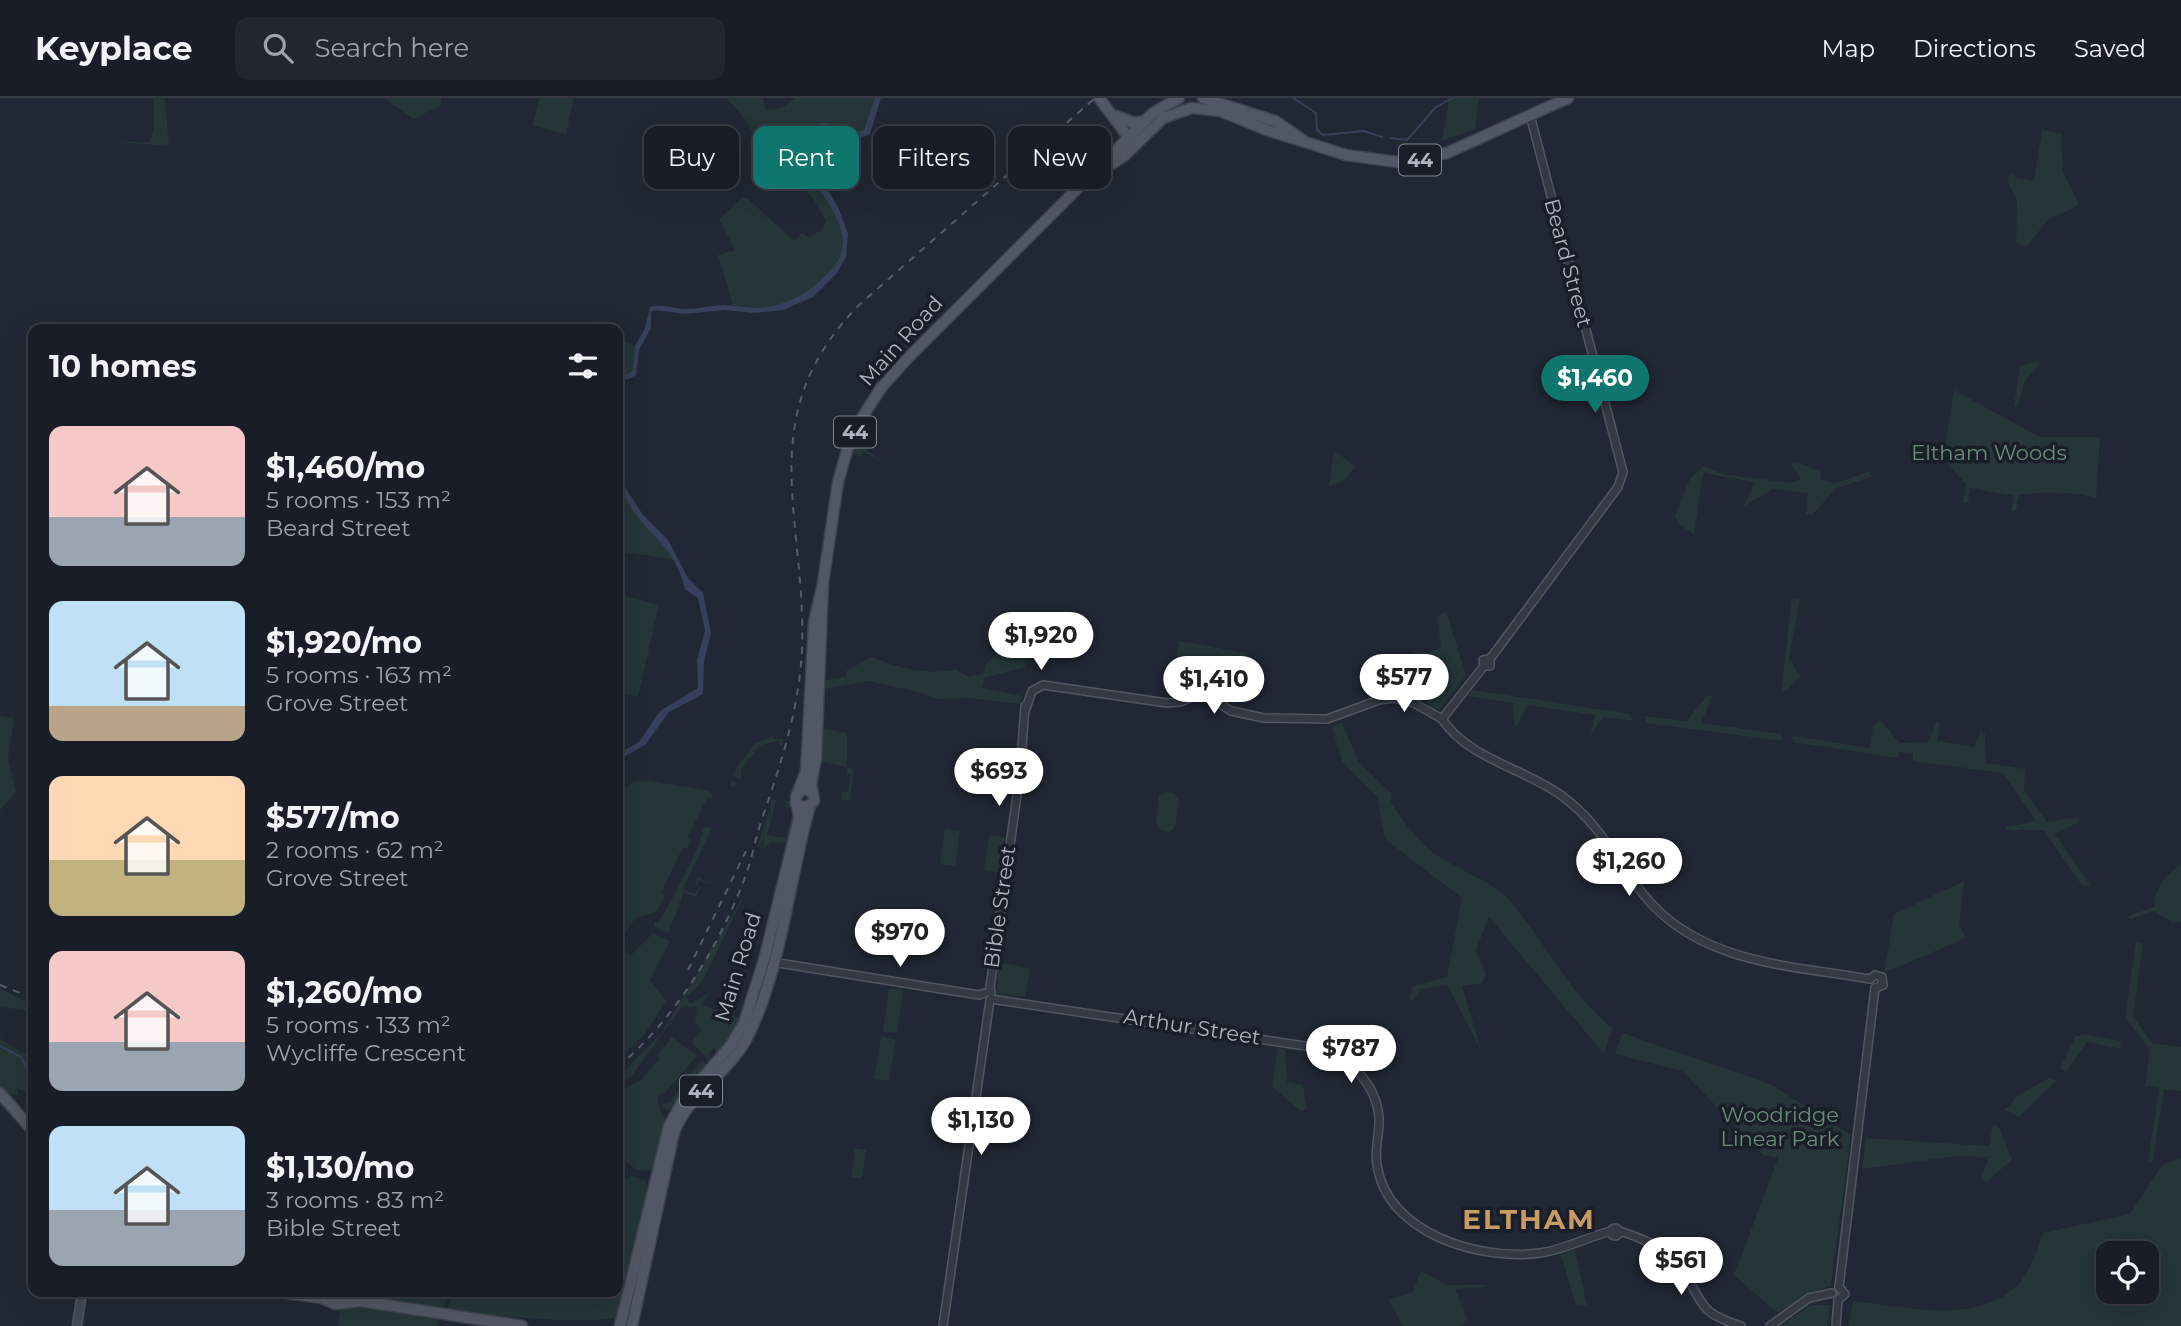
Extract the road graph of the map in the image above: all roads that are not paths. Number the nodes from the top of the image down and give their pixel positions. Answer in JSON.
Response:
{"nodes":[{"id":1,"x":1100,"y":98,"type":"edge"},
{"id":2,"x":1179,"y":98,"type":"edge"},
{"id":3,"x":1203,"y":98,"type":"edge"},
{"id":4,"x":1568,"y":98,"type":"edge"},
{"id":5,"x":1112,"y":113,"type":"junction"},
{"id":6,"x":1530,"y":115,"type":"junction"},
{"id":7,"x":1145,"y":121,"type":"junction"},
{"id":8,"x":1269,"y":125,"type":"junction"},
{"id":9,"x":1119,"y":128,"type":"junction"},
{"id":10,"x":1132,"y":139,"type":"junction"},
{"id":11,"x":1114,"y":152,"type":"junction"},
{"id":12,"x":1111,"y":155,"type":"edge"},
{"id":13,"x":1111,"y":158,"type":"edge"},
{"id":14,"x":1079,"y":189,"type":"edge"},
{"id":15,"x":1442,"y":719,"type":"junction"},
{"id":16,"x":813,"y":730,"type":"junction"},
{"id":17,"x":813,"y":794,"type":"junction"},
{"id":18,"x":797,"y":798,"type":"junction"},
{"id":19,"x":810,"y":806,"type":"junction"},
{"id":20,"x":790,"y":851,"type":"junction"},
{"id":21,"x":796,"y":863,"type":"junction"},
{"id":22,"x":789,"y":891,"type":"junction"},
{"id":23,"x":778,"y":902,"type":"junction"},
{"id":24,"x":769,"y":965,"type":"junction"},
{"id":25,"x":988,"y":996,"type":"junction"},
{"id":26,"x":0,"y":1093,"type":"edge"},
{"id":27,"x":28,"y":1125,"type":"edge"},
{"id":28,"x":658,"y":1179,"type":"junction"},
{"id":29,"x":1839,"y":1287,"type":"junction"},
{"id":30,"x":1832,"y":1293,"type":"junction"},
{"id":31,"x":84,"y":1297,"type":"edge"},
{"id":32,"x":345,"y":1297,"type":"edge"},
{"id":33,"x":1838,"y":1300,"type":"junction"},
{"id":34,"x":621,"y":1321,"type":"edge"},
{"id":35,"x":80,"y":1326,"type":"edge"},
{"id":36,"x":522,"y":1326,"type":"edge"},
{"id":37,"x":609,"y":1326,"type":"edge"},
{"id":38,"x":632,"y":1326,"type":"edge"},
{"id":39,"x":943,"y":1326,"type":"edge"},
{"id":40,"x":1741,"y":1326,"type":"edge"},
{"id":41,"x":1770,"y":1326,"type":"edge"},
{"id":42,"x":1836,"y":1326,"type":"edge"}],
"edges":[{"from":1,"to":5,"type":"main road"},
{"from":2,"to":7,"type":"main road","name":"Main Road","number":"44"},
{"from":3,"to":8,"type":"main road","name":"Main Road","number":"44"},
{"from":4,"to":6,"type":"main road","name":"Main Road","number":"44"},
{"from":5,"to":7,"type":"main road"},
{"from":5,"to":9,"type":"main road"},
{"from":5,"to":10,"type":"main road"},
{"from":6,"to":8,"type":"main road","name":"Main Road","number":"44"},
{"from":6,"to":15,"type":"street","name":"Beard Street"},
{"from":7,"to":10,"type":"main road","name":"Main Road","number":"44"},
{"from":8,"to":10,"type":"main road","name":"Main Road","number":"44"},
{"from":9,"to":10,"type":"main road"},
{"from":9,"to":11,"type":"main road"},
{"from":10,"to":11,"type":"main road","name":"Main Road","number":"44"},
{"from":10,"to":13,"type":"main road","name":"Main Road","number":"44"},
{"from":11,"to":12,"type":"main road","name":"Main Road","number":"44"},
{"from":14,"to":16,"type":"main road","name":"Main Road","number":"44"},
{"from":15,"to":25,"type":"street","name":"Bible Street"},
{"from":15,"to":29,"type":"street"},
{"from":16,"to":17,"type":"main road","name":"Main Road","number":"44"},
{"from":16,"to":18,"type":"main road","name":"Main Road","number":"44"},
{"from":17,"to":18,"type":"main road"},
{"from":17,"to":19,"type":"main road","number":"44"},
{"from":18,"to":19,"type":"main road"},
{"from":18,"to":20,"type":"main road","name":"Main Road","number":"44"},
{"from":19,"to":21,"type":"main road","name":"Main Road","number":"44"},
{"from":20,"to":21,"type":"main road"},
{"from":20,"to":23,"type":"main road","name":"Main Road","number":"44"},
{"from":21,"to":22,"type":"main road","name":"Main Road","number":"44"},
{"from":22,"to":23,"type":"main road"},
{"from":22,"to":24,"type":"main road","name":"Main Road","number":"44"},
{"from":23,"to":24,"type":"main road","name":"Main Road","number":"44"},
{"from":24,"to":25,"type":"street","name":"Arthur Street"},
{"from":24,"to":28,"type":"main road","name":"Main Road","number":"44"},
{"from":25,"to":39,"type":"street","name":"Bible Street"},
{"from":25,"to":40,"type":"street","name":"Arthur Street"},
{"from":26,"to":27,"type":"main road"},
{"from":28,"to":34,"type":"main road","name":"Main Road","number":"44"},
{"from":28,"to":38,"type":"main road","name":"Main Road","number":"44"},
{"from":29,"to":30,"type":"street"},
{"from":29,"to":33,"type":"street"},
{"from":30,"to":33,"type":"street"},
{"from":30,"to":41,"type":"street"},
{"from":31,"to":35,"type":"main road"},
{"from":32,"to":36,"type":"main road"},
{"from":33,"to":42,"type":"street"},
{"from":34,"to":37,"type":"main road"}]}
